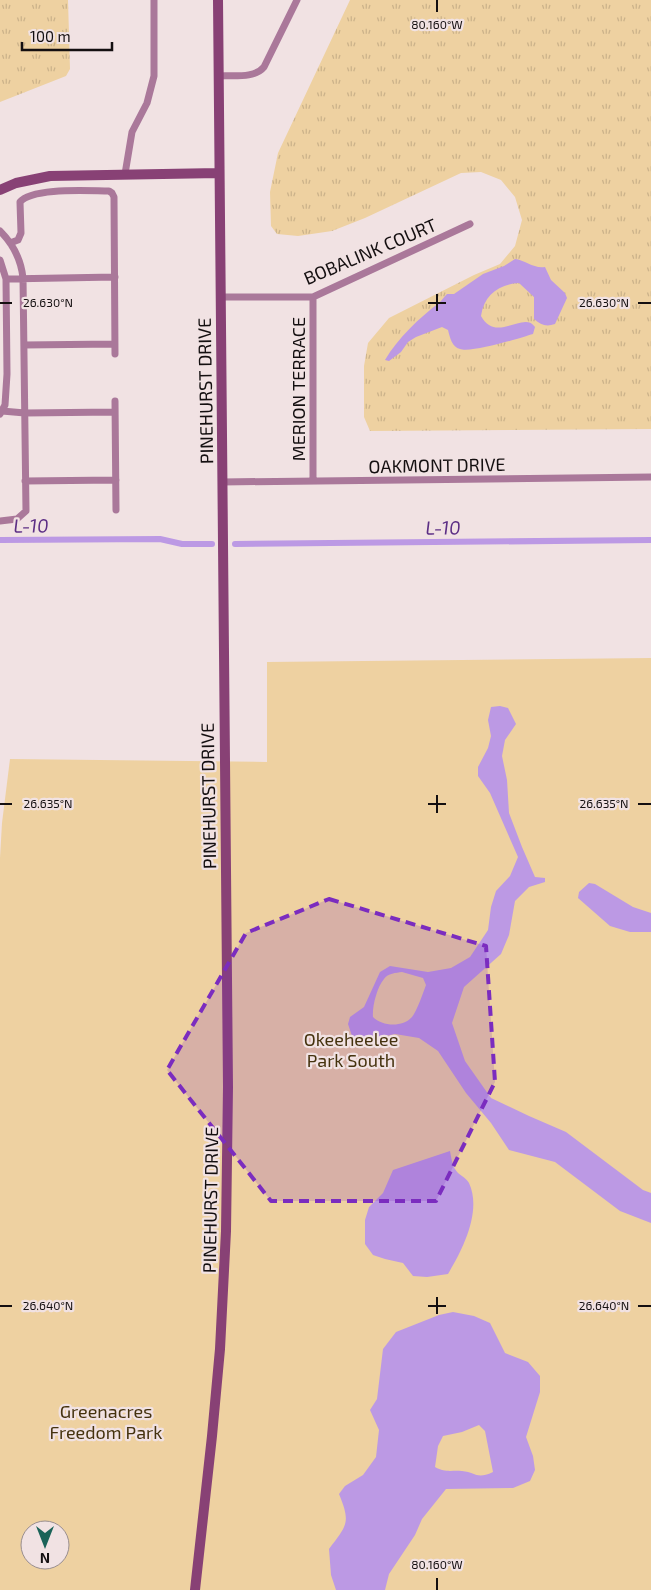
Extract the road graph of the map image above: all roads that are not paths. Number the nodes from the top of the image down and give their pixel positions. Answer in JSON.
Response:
{"nodes":[{"id":1,"x":154,"y":0,"type":"edge"},
{"id":2,"x":218,"y":0,"type":"edge"},
{"id":3,"x":298,"y":0,"type":"edge"},
{"id":4,"x":218,"y":76,"type":"junction"},
{"id":5,"x":219,"y":173,"type":"junction"},
{"id":6,"x":124,"y":174,"type":"junction"},
{"id":7,"x":0,"y":190,"type":"edge"},
{"id":8,"x":470,"y":224,"type":"dead end"},
{"id":9,"x":0,"y":229,"type":"edge"},
{"id":10,"x":10,"y":243,"type":"junction"},
{"id":11,"x":0,"y":260,"type":"edge"},
{"id":12,"x":115,"y":277,"type":"junction"},
{"id":13,"x":23,"y":278,"type":"junction"},
{"id":14,"x":6,"y":279,"type":"junction"},
{"id":15,"x":313,"y":296,"type":"junction"},
{"id":16,"x":220,"y":297,"type":"junction"},
{"id":17,"x":115,"y":344,"type":"junction"},
{"id":18,"x":24,"y":346,"type":"junction"},
{"id":19,"x":116,"y":354,"type":"dead end"},
{"id":20,"x":115,"y":400,"type":"dead end"},
{"id":21,"x":1,"y":412,"type":"edge"},
{"id":22,"x":115,"y":412,"type":"junction"},
{"id":23,"x":25,"y":413,"type":"junction"},
{"id":24,"x":651,"y":477,"type":"edge"},
{"id":25,"x":25,"y":480,"type":"junction"},
{"id":26,"x":116,"y":480,"type":"junction"},
{"id":27,"x":313,"y":481,"type":"junction"},
{"id":28,"x":222,"y":482,"type":"junction"},
{"id":29,"x":116,"y":510,"type":"dead end"},
{"id":30,"x":0,"y":521,"type":"edge"},
{"id":31,"x":195,"y":1590,"type":"edge"}],
"edges":[{"from":1,"to":6,"type":"street"},
{"from":2,"to":4,"type":"street","name":"PINEHURST DRIVE"},
{"from":3,"to":4,"type":"street"},
{"from":4,"to":5,"type":"street","name":"PINEHURST DRIVE"},
{"from":5,"to":6,"type":"street"},
{"from":5,"to":16,"type":"street","name":"PINEHURST DRIVE"},
{"from":6,"to":7,"type":"street"},
{"from":8,"to":15,"type":"street","name":"BOBALINK COURT"},
{"from":9,"to":10,"type":"street"},
{"from":10,"to":12,"type":"street"},
{"from":10,"to":13,"type":"street"},
{"from":11,"to":14,"type":"street"},
{"from":12,"to":13,"type":"street"},
{"from":12,"to":17,"type":"street"},
{"from":13,"to":14,"type":"street"},
{"from":13,"to":18,"type":"street"},
{"from":14,"to":21,"type":"street"},
{"from":15,"to":16,"type":"street","name":"BOBALINK COURT"},
{"from":15,"to":27,"type":"street","name":"MERION TERRACE"},
{"from":16,"to":28,"type":"street","name":"PINEHURST DRIVE"},
{"from":17,"to":18,"type":"street"},
{"from":17,"to":19,"type":"street"},
{"from":18,"to":23,"type":"street"},
{"from":20,"to":22,"type":"street"},
{"from":21,"to":23,"type":"street"},
{"from":22,"to":23,"type":"street"},
{"from":22,"to":26,"type":"street"},
{"from":23,"to":25,"type":"street"},
{"from":24,"to":27,"type":"street","name":"OAKMONT DRIVE"},
{"from":25,"to":26,"type":"street"},
{"from":25,"to":30,"type":"street"},
{"from":26,"to":29,"type":"street"},
{"from":27,"to":28,"type":"street","name":"OAKMONT DRIVE"},
{"from":28,"to":31,"type":"street","name":"PINEHURST DRIVE"}]}
